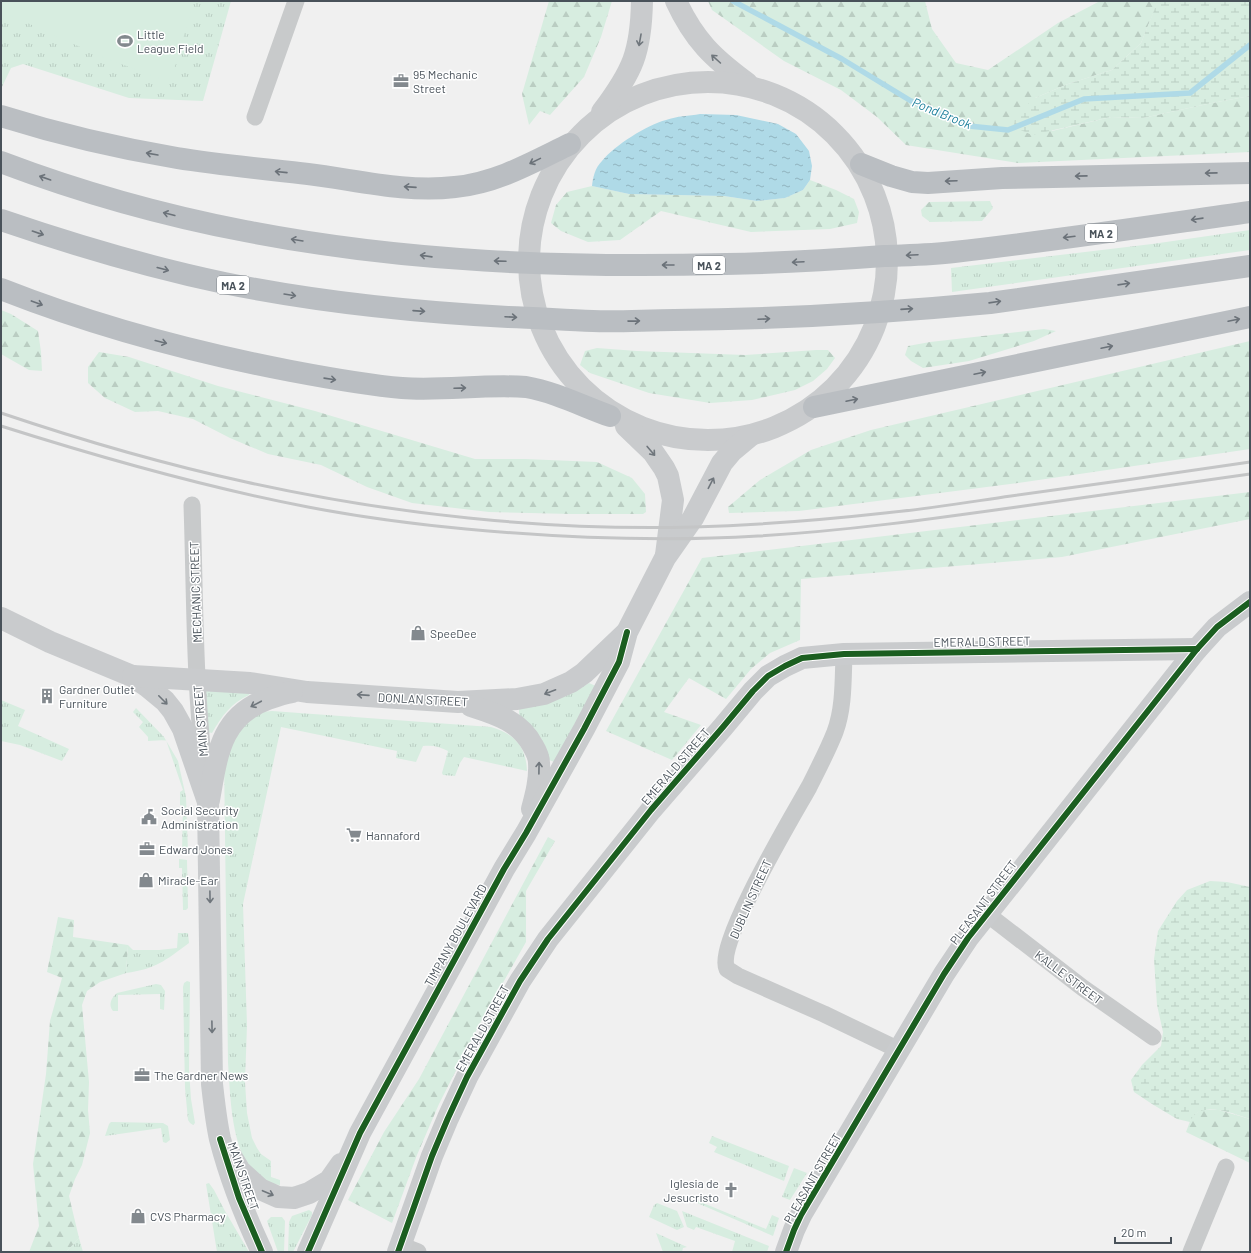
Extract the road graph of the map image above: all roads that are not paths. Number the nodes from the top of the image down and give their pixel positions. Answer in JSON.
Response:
{"nodes":[{"id":1,"x":296,"y":1,"type":"edge"},
{"id":2,"x":642,"y":1,"type":"edge"},
{"id":3,"x":676,"y":1,"type":"edge"},
{"id":4,"x":747,"y":83,"type":"junction"},
{"id":5,"x":1,"y":116,"type":"edge"},
{"id":6,"x":255,"y":117,"type":"dead end"},
{"id":7,"x":597,"y":119,"type":"junction"},
{"id":8,"x":570,"y":144,"type":"junction"},
{"id":9,"x":1,"y":162,"type":"edge"},
{"id":10,"x":861,"y":164,"type":"junction"},
{"id":11,"x":1250,"y":173,"type":"edge"},
{"id":12,"x":1250,"y":212,"type":"edge"},
{"id":13,"x":1,"y":220,"type":"edge"},
{"id":14,"x":1250,"y":266,"type":"edge"},
{"id":15,"x":1,"y":289,"type":"edge"},
{"id":16,"x":1250,"y":317,"type":"edge"},
{"id":17,"x":814,"y":407,"type":"junction"},
{"id":18,"x":617,"y":420,"type":"junction"},
{"id":19,"x":750,"y":436,"type":"junction"},
{"id":20,"x":192,"y":505,"type":"dead end"},
{"id":21,"x":665,"y":558,"type":"junction"},
{"id":22,"x":1250,"y":602,"type":"edge"},
{"id":23,"x":1,"y":618,"type":"edge"},
{"id":24,"x":627,"y":632,"type":"junction"},
{"id":25,"x":1197,"y":649,"type":"junction"},
{"id":26,"x":844,"y":654,"type":"junction"},
{"id":27,"x":132,"y":676,"type":"junction"},
{"id":28,"x":198,"y":680,"type":"junction"},
{"id":29,"x":307,"y":692,"type":"junction"},
{"id":30,"x":458,"y":702,"type":"junction"},
{"id":31,"x":208,"y":802,"type":"junction"},
{"id":32,"x":526,"y":833,"type":"junction"},
{"id":33,"x":987,"y":914,"type":"junction"},
{"id":34,"x":1153,"y":1037,"type":"dead end"},
{"id":35,"x":899,"y":1050,"type":"junction"},
{"id":36,"x":360,"y":1133,"type":"junction"},
{"id":37,"x":220,"y":1139,"type":"junction"},
{"id":38,"x":1226,"y":1167,"type":"dead end"},
{"id":39,"x":405,"y":1250,"type":"edge"},
{"id":40,"x":262,"y":1252,"type":"edge"},
{"id":41,"x":308,"y":1252,"type":"edge"},
{"id":42,"x":786,"y":1252,"type":"edge"},
{"id":43,"x":1191,"y":1252,"type":"edge"}],
"edges":[{"from":1,"to":6,"type":"street"},
{"from":2,"to":7,"type":"main road","one_way":true},
{"from":4,"to":3,"type":"main road","one_way":true},
{"from":4,"to":7,"type":"main road"},
{"from":4,"to":10,"type":"main road"},
{"from":8,"to":5,"type":"highway","one_way":true},
{"from":7,"to":8,"type":"main road","name":"TIMPANY BOULEVARD"},
{"from":8,"to":18,"type":"main road","name":"TIMPANY BOULEVARD"},
{"from":12,"to":9,"type":"highway","number":"MA 2","one_way":true},
{"from":11,"to":10,"type":"highway","one_way":true},
{"from":10,"to":17,"type":"main road"},
{"from":13,"to":14,"type":"highway","number":"MA 2","one_way":true},
{"from":15,"to":18,"type":"highway","one_way":true},
{"from":17,"to":16,"type":"highway","one_way":true},
{"from":17,"to":19,"type":"main road"},
{"from":18,"to":19,"type":"main road"},
{"from":18,"to":21,"type":"main road","name":"TIMPANY BOULEVARD","one_way":true},
{"from":21,"to":19,"type":"main road","name":"TIMPANY BOULEVARD","one_way":true},
{"from":20,"to":28,"type":"street","name":"MECHANIC STREET"},
{"from":21,"to":24,"type":"main road","name":"TIMPANY BOULEVARD"},
{"from":22,"to":25,"type":"main road","name":"PLEASANT STREET"},
{"from":23,"to":27,"type":"main road","name":"MAIN STREET"},
{"from":24,"to":30,"type":"main road","name":"DONLAN STREET","one_way":true},
{"from":24,"to":32,"type":"main road","name":"TIMPANY BOULEVARD"},
{"from":25,"to":26,"type":"main road","name":"EMERALD STREET"},
{"from":25,"to":33,"type":"main road","name":"PLEASANT STREET"},
{"from":26,"to":35,"type":"street","name":"DUBLIN STREET"},
{"from":26,"to":39,"type":"main road","name":"EMERALD STREET"},
{"from":27,"to":28,"type":"main road","name":"MAIN STREET"},
{"from":27,"to":31,"type":"main road","name":"MAIN STREET","one_way":true},
{"from":28,"to":29,"type":"main road","name":"DONLAN STREET"},
{"from":28,"to":31,"type":"street","name":"MAIN STREET"},
{"from":30,"to":29,"type":"main road","name":"DONLAN STREET","one_way":true},
{"from":29,"to":31,"type":"main road","one_way":true},
{"from":32,"to":30,"type":"main road","one_way":true},
{"from":31,"to":37,"type":"main road","name":"MAIN STREET","one_way":true},
{"from":32,"to":36,"type":"main road","name":"TIMPANY BOULEVARD"},
{"from":33,"to":34,"type":"street","name":"KALLE STREET"},
{"from":33,"to":35,"type":"main road","name":"PLEASANT STREET"},
{"from":35,"to":42,"type":"main road","name":"PLEASANT STREET"},
{"from":37,"to":36,"type":"main road","name":"MAIN STREET","one_way":true},
{"from":36,"to":41,"type":"main road","name":"TIMPANY BOULEVARD"},
{"from":37,"to":40,"type":"main road","name":"MAIN STREET"},
{"from":38,"to":43,"type":"street"}]}
